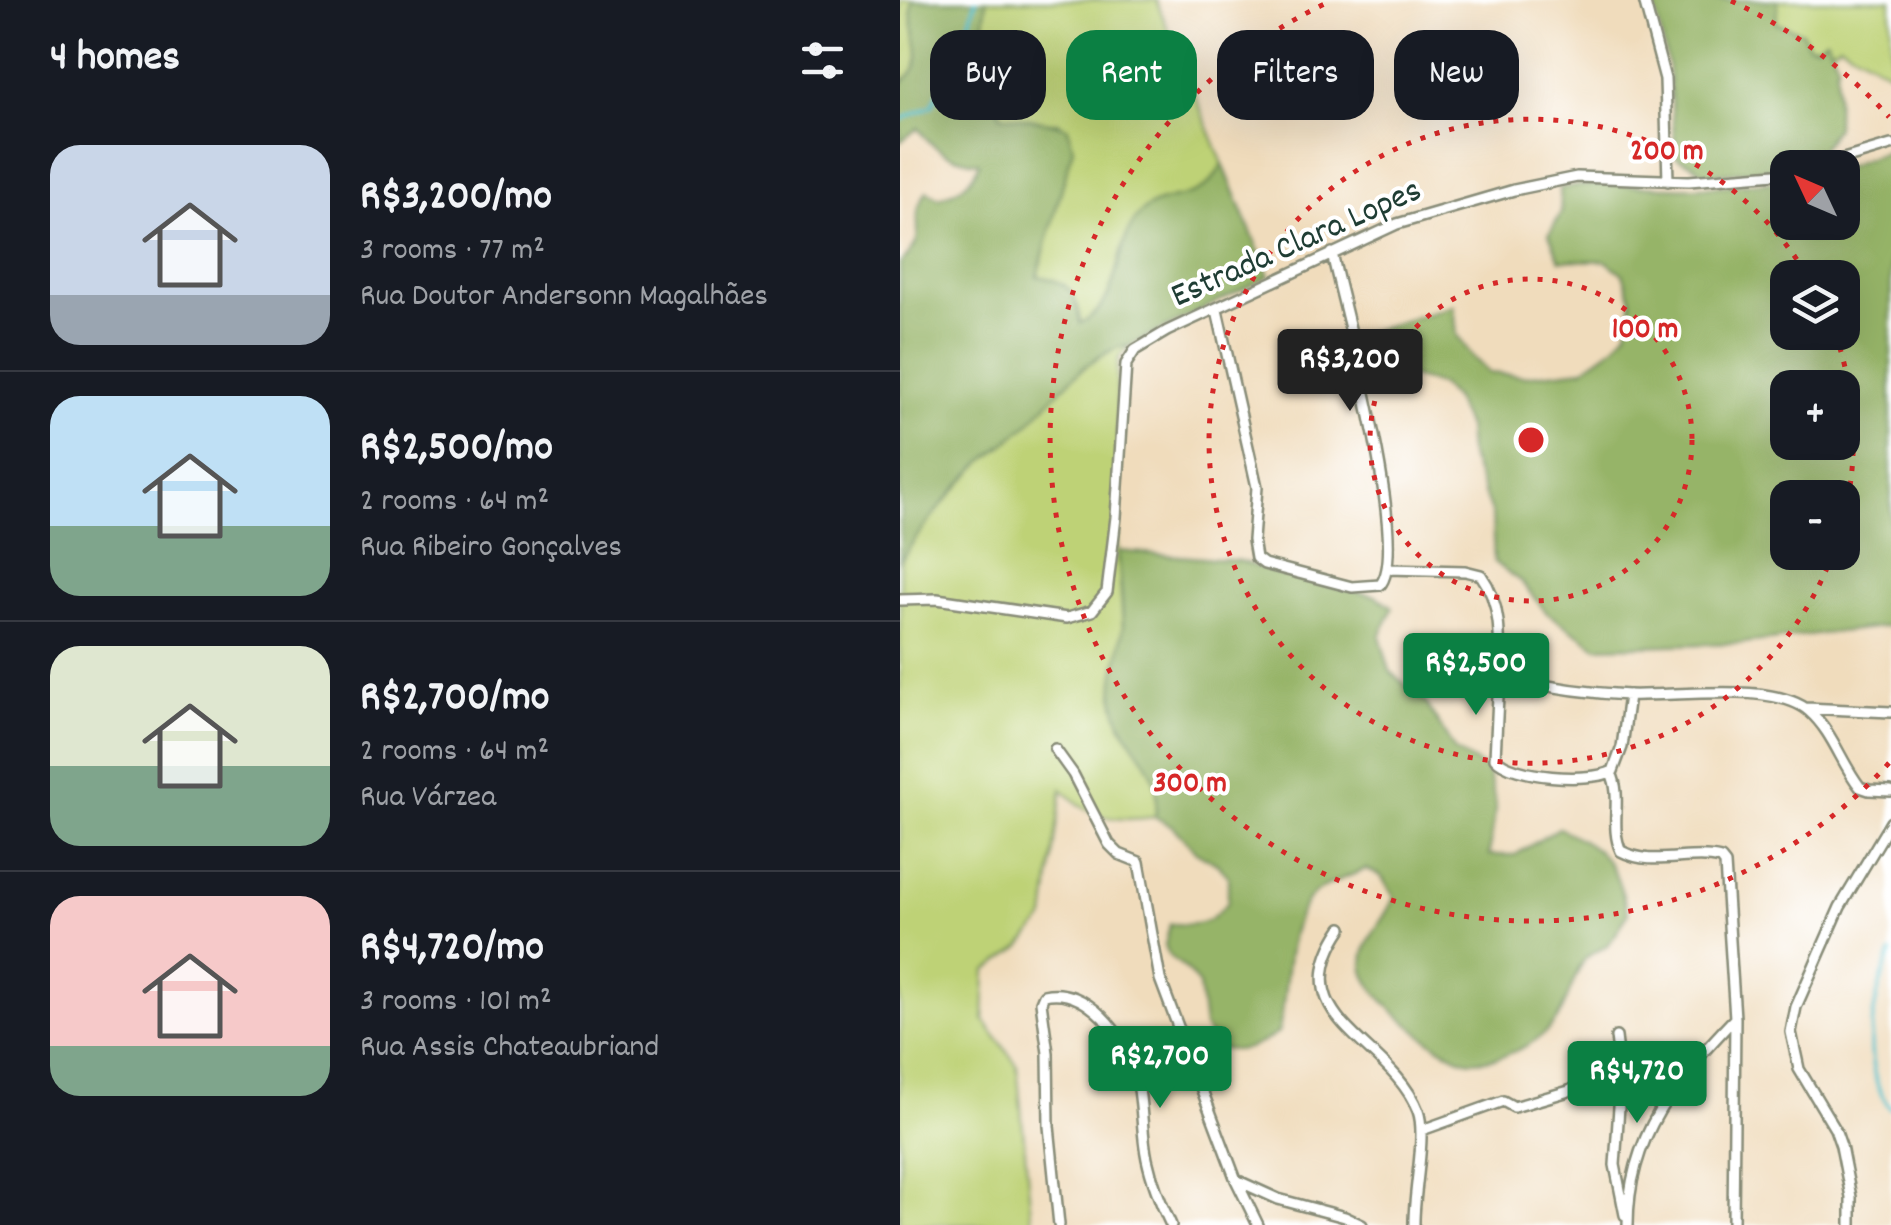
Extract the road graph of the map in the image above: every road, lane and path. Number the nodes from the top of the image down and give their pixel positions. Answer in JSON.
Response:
{"nodes":[{"id":1,"x":1644,"y":0,"type":"edge"},
{"id":2,"x":1891,"y":145,"type":"edge"},
{"id":3,"x":1860,"y":154,"type":"edge"},
{"id":4,"x":1770,"y":173,"type":"edge"},
{"id":5,"x":1668,"y":181,"type":"junction"},
{"id":6,"x":1332,"y":252,"type":"junction"},
{"id":7,"x":1217,"y":310,"type":"junction"},
{"id":8,"x":1389,"y":569,"type":"junction"},
{"id":9,"x":900,"y":600,"type":"edge"},
{"id":10,"x":1499,"y":676,"type":"junction"},
{"id":11,"x":1629,"y":696,"type":"junction"},
{"id":12,"x":1806,"y":708,"type":"junction"},
{"id":13,"x":1891,"y":712,"type":"edge"},
{"id":14,"x":1055,"y":749,"type":"dead end"},
{"id":15,"x":1610,"y":773,"type":"junction"},
{"id":16,"x":1891,"y":790,"type":"edge"},
{"id":17,"x":1891,"y":822,"type":"edge"},
{"id":18,"x":1342,"y":928,"type":"dead end"},
{"id":19,"x":1735,"y":1018,"type":"junction"},
{"id":20,"x":1616,"y":1037,"type":"dead end"},
{"id":21,"x":1620,"y":1064,"type":"junction"},
{"id":22,"x":1422,"y":1130,"type":"junction"},
{"id":23,"x":1236,"y":1180,"type":"junction"},
{"id":24,"x":1627,"y":1223,"type":"edge"},
{"id":25,"x":1059,"y":1225,"type":"edge"},
{"id":26,"x":1171,"y":1225,"type":"edge"},
{"id":27,"x":1258,"y":1225,"type":"edge"},
{"id":28,"x":1362,"y":1225,"type":"edge"},
{"id":29,"x":1414,"y":1225,"type":"edge"},
{"id":30,"x":1733,"y":1225,"type":"edge"},
{"id":31,"x":1852,"y":1225,"type":"edge"}],
"edges":[{"from":1,"to":5,"type":"street"},
{"from":2,"to":3,"type":"street"},
{"from":4,"to":5,"type":"street","name":"Estrada Clara Lopes"},
{"from":5,"to":6,"type":"street","name":"Estrada Clara Lopes"},
{"from":6,"to":7,"type":"street","name":"Estrada Clara Lopes"},
{"from":6,"to":8,"type":"street"},
{"from":7,"to":8,"type":"street"},
{"from":7,"to":9,"type":"street","name":"Estrada Clara Lopes"},
{"from":8,"to":10,"type":"street"},
{"from":10,"to":11,"type":"street"},
{"from":10,"to":15,"type":"street"},
{"from":11,"to":12,"type":"street"},
{"from":11,"to":15,"type":"street"},
{"from":12,"to":13,"type":"street"},
{"from":12,"to":16,"type":"street"},
{"from":14,"to":23,"type":"street"},
{"from":15,"to":19,"type":"street"},
{"from":17,"to":31,"type":"street"},
{"from":18,"to":22,"type":"street"},
{"from":19,"to":24,"type":"street"},
{"from":19,"to":30,"type":"street"},
{"from":20,"to":21,"type":"street"},
{"from":21,"to":22,"type":"street"},
{"from":21,"to":24,"type":"street"},
{"from":22,"to":29,"type":"street"},
{"from":23,"to":27,"type":"street"},
{"from":23,"to":28,"type":"street"},
{"from":25,"to":26,"type":"street"}]}
